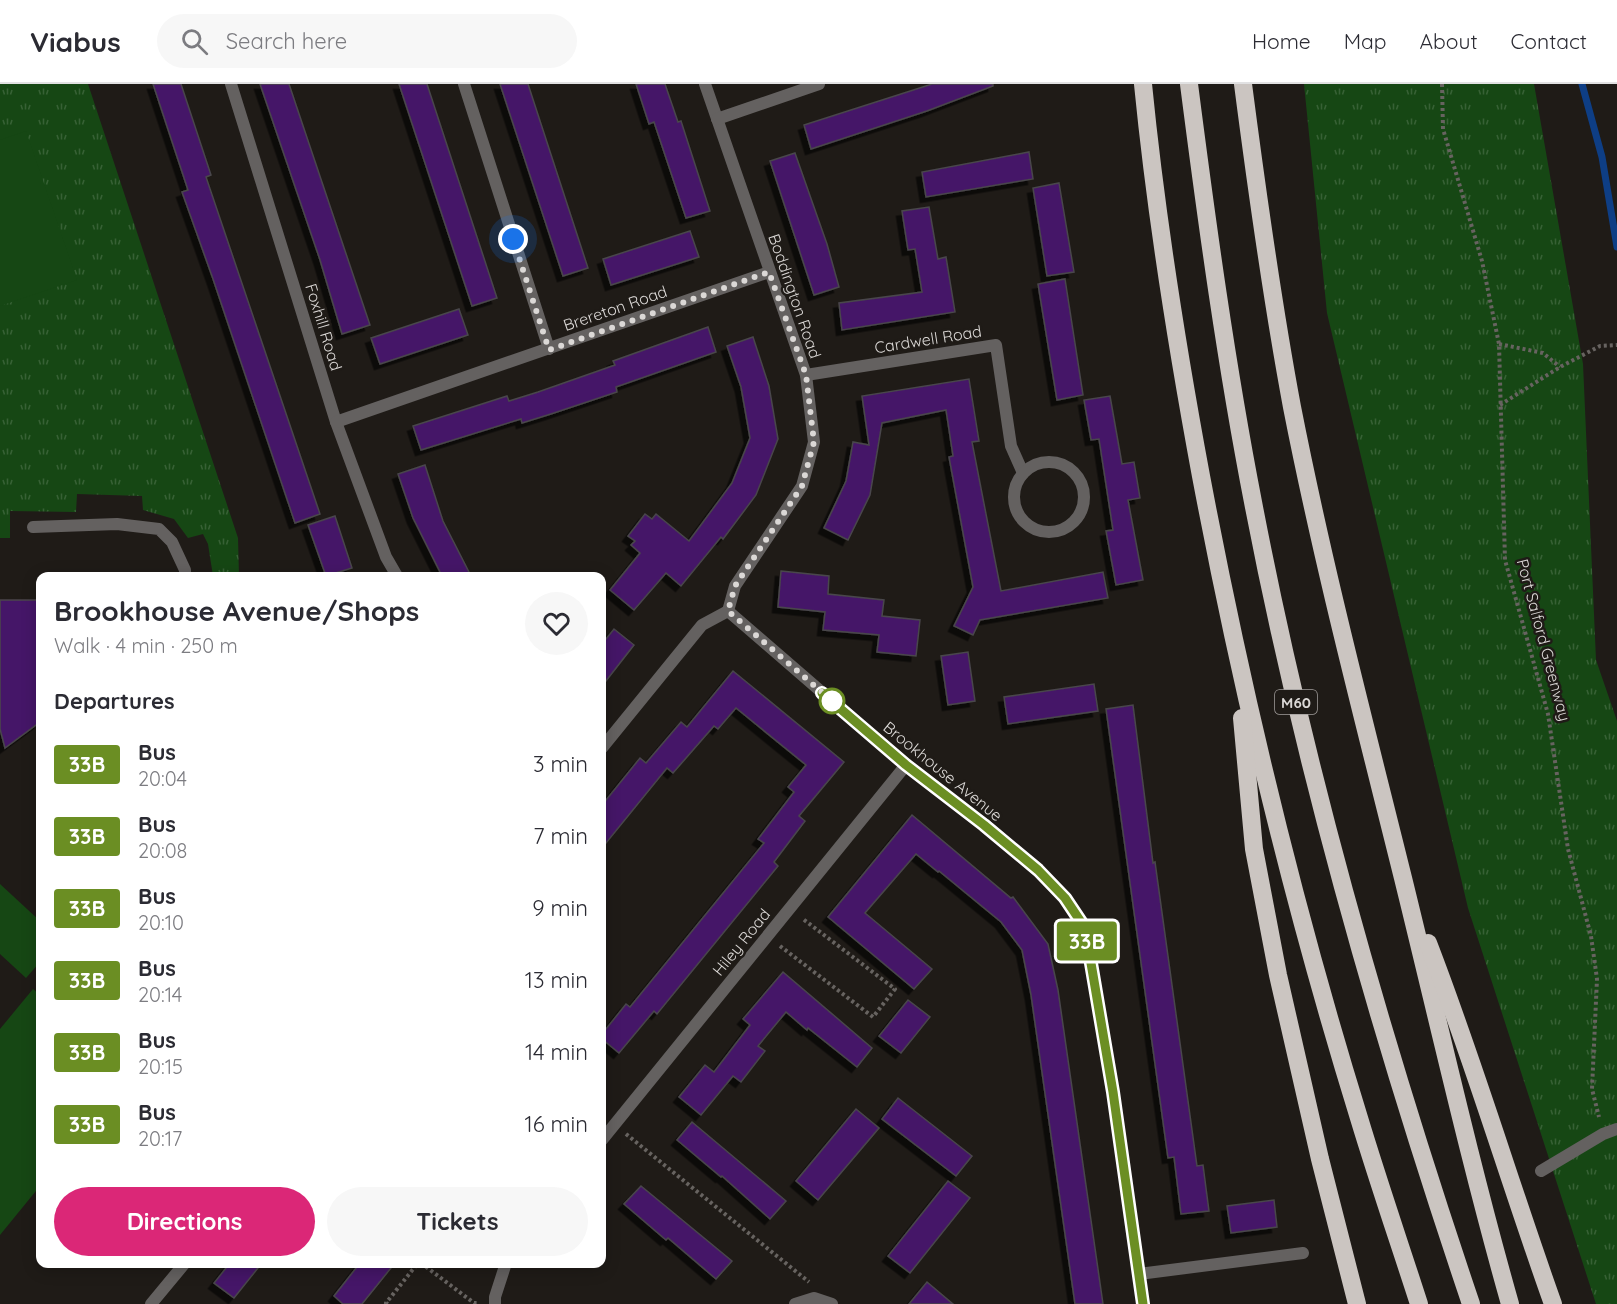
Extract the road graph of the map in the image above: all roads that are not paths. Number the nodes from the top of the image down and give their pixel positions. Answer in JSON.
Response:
{"nodes":[{"id":1,"x":231,"y":84,"type":"edge"},
{"id":2,"x":464,"y":84,"type":"edge"},
{"id":3,"x":705,"y":84,"type":"edge"},
{"id":4,"x":819,"y":84,"type":"edge"},
{"id":5,"x":1143,"y":84,"type":"edge"},
{"id":6,"x":1190,"y":84,"type":"edge"},
{"id":7,"x":1243,"y":84,"type":"edge"},
{"id":8,"x":717,"y":119,"type":"junction"},
{"id":9,"x":769,"y":272,"type":"junction"},
{"id":10,"x":549,"y":350,"type":"junction"},
{"id":11,"x":806,"y":375,"type":"junction"},
{"id":12,"x":336,"y":422,"type":"junction"},
{"id":13,"x":1023,"y":473,"type":"junction"},
{"id":14,"x":33,"y":527,"type":"dead end"},
{"id":15,"x":185,"y":572,"type":"edge"},
{"id":16,"x":395,"y":572,"type":"edge"},
{"id":17,"x":728,"y":611,"type":"junction"},
{"id":18,"x":1238,"y":655,"type":"junction"},
{"id":19,"x":606,"y":743,"type":"edge"},
{"id":20,"x":906,"y":765,"type":"junction"},
{"id":21,"x":1404,"y":882,"type":"junction"},
{"id":22,"x":1617,"y":1129,"type":"edge"},
{"id":23,"x":606,"y":1135,"type":"edge"},
{"id":24,"x":1541,"y":1172,"type":"dead end"},
{"id":25,"x":1303,"y":1253,"type":"dead end"},
{"id":26,"x":181,"y":1268,"type":"edge"},
{"id":27,"x":505,"y":1268,"type":"edge"},
{"id":28,"x":1139,"y":1274,"type":"junction"},
{"id":29,"x":495,"y":1303,"type":"edge"},
{"id":30,"x":151,"y":1304,"type":"edge"},
{"id":31,"x":795,"y":1304,"type":"edge"},
{"id":32,"x":832,"y":1304,"type":"edge"},
{"id":33,"x":1143,"y":1304,"type":"edge"},
{"id":34,"x":1357,"y":1304,"type":"edge"},
{"id":35,"x":1419,"y":1304,"type":"edge"},
{"id":36,"x":1471,"y":1304,"type":"edge"},
{"id":37,"x":1510,"y":1304,"type":"edge"},
{"id":38,"x":1553,"y":1304,"type":"edge"}],
"edges":[{"from":1,"to":12,"type":"street","name":"Foxhill Road"},
{"from":2,"to":10,"type":"street"},
{"from":3,"to":8,"type":"street","name":"Boddington Road"},
{"from":4,"to":8,"type":"street"},
{"from":5,"to":18,"type":"highway","number":"M60"},
{"from":6,"to":36,"type":"highway","number":"M60"},
{"from":7,"to":21,"type":"highway"},
{"from":8,"to":9,"type":"street","name":"Boddington Road"},
{"from":9,"to":10,"type":"street","name":"Brereton Road"},
{"from":9,"to":11,"type":"street","name":"Boddington Road"},
{"from":10,"to":12,"type":"street","name":"Brereton Road"},
{"from":11,"to":13,"type":"street","name":"Cardwell Road"},
{"from":11,"to":17,"type":"street","name":"Boddington Road"},
{"from":12,"to":16,"type":"street","name":"Foxhill Road"},
{"from":13,"to":13,"type":"street"},
{"from":14,"to":15,"type":"street"},
{"from":17,"to":19,"type":"street"},
{"from":17,"to":20,"type":"street","name":"Brookhouse Avenue"},
{"from":18,"to":34,"type":"highway"},
{"from":18,"to":35,"type":"highway","number":"M60"},
{"from":20,"to":23,"type":"street","name":"Hiley Road"},
{"from":20,"to":28,"type":"street","name":"Brookhouse Avenue"},
{"from":21,"to":37,"type":"highway"},
{"from":21,"to":38,"type":"highway"},
{"from":22,"to":24,"type":"street"},
{"from":25,"to":28,"type":"street"},
{"from":26,"to":30,"type":"street"},
{"from":27,"to":29,"type":"street"},
{"from":28,"to":33,"type":"street","name":"Brookhouse Avenue"},
{"from":31,"to":32,"type":"street"}]}
